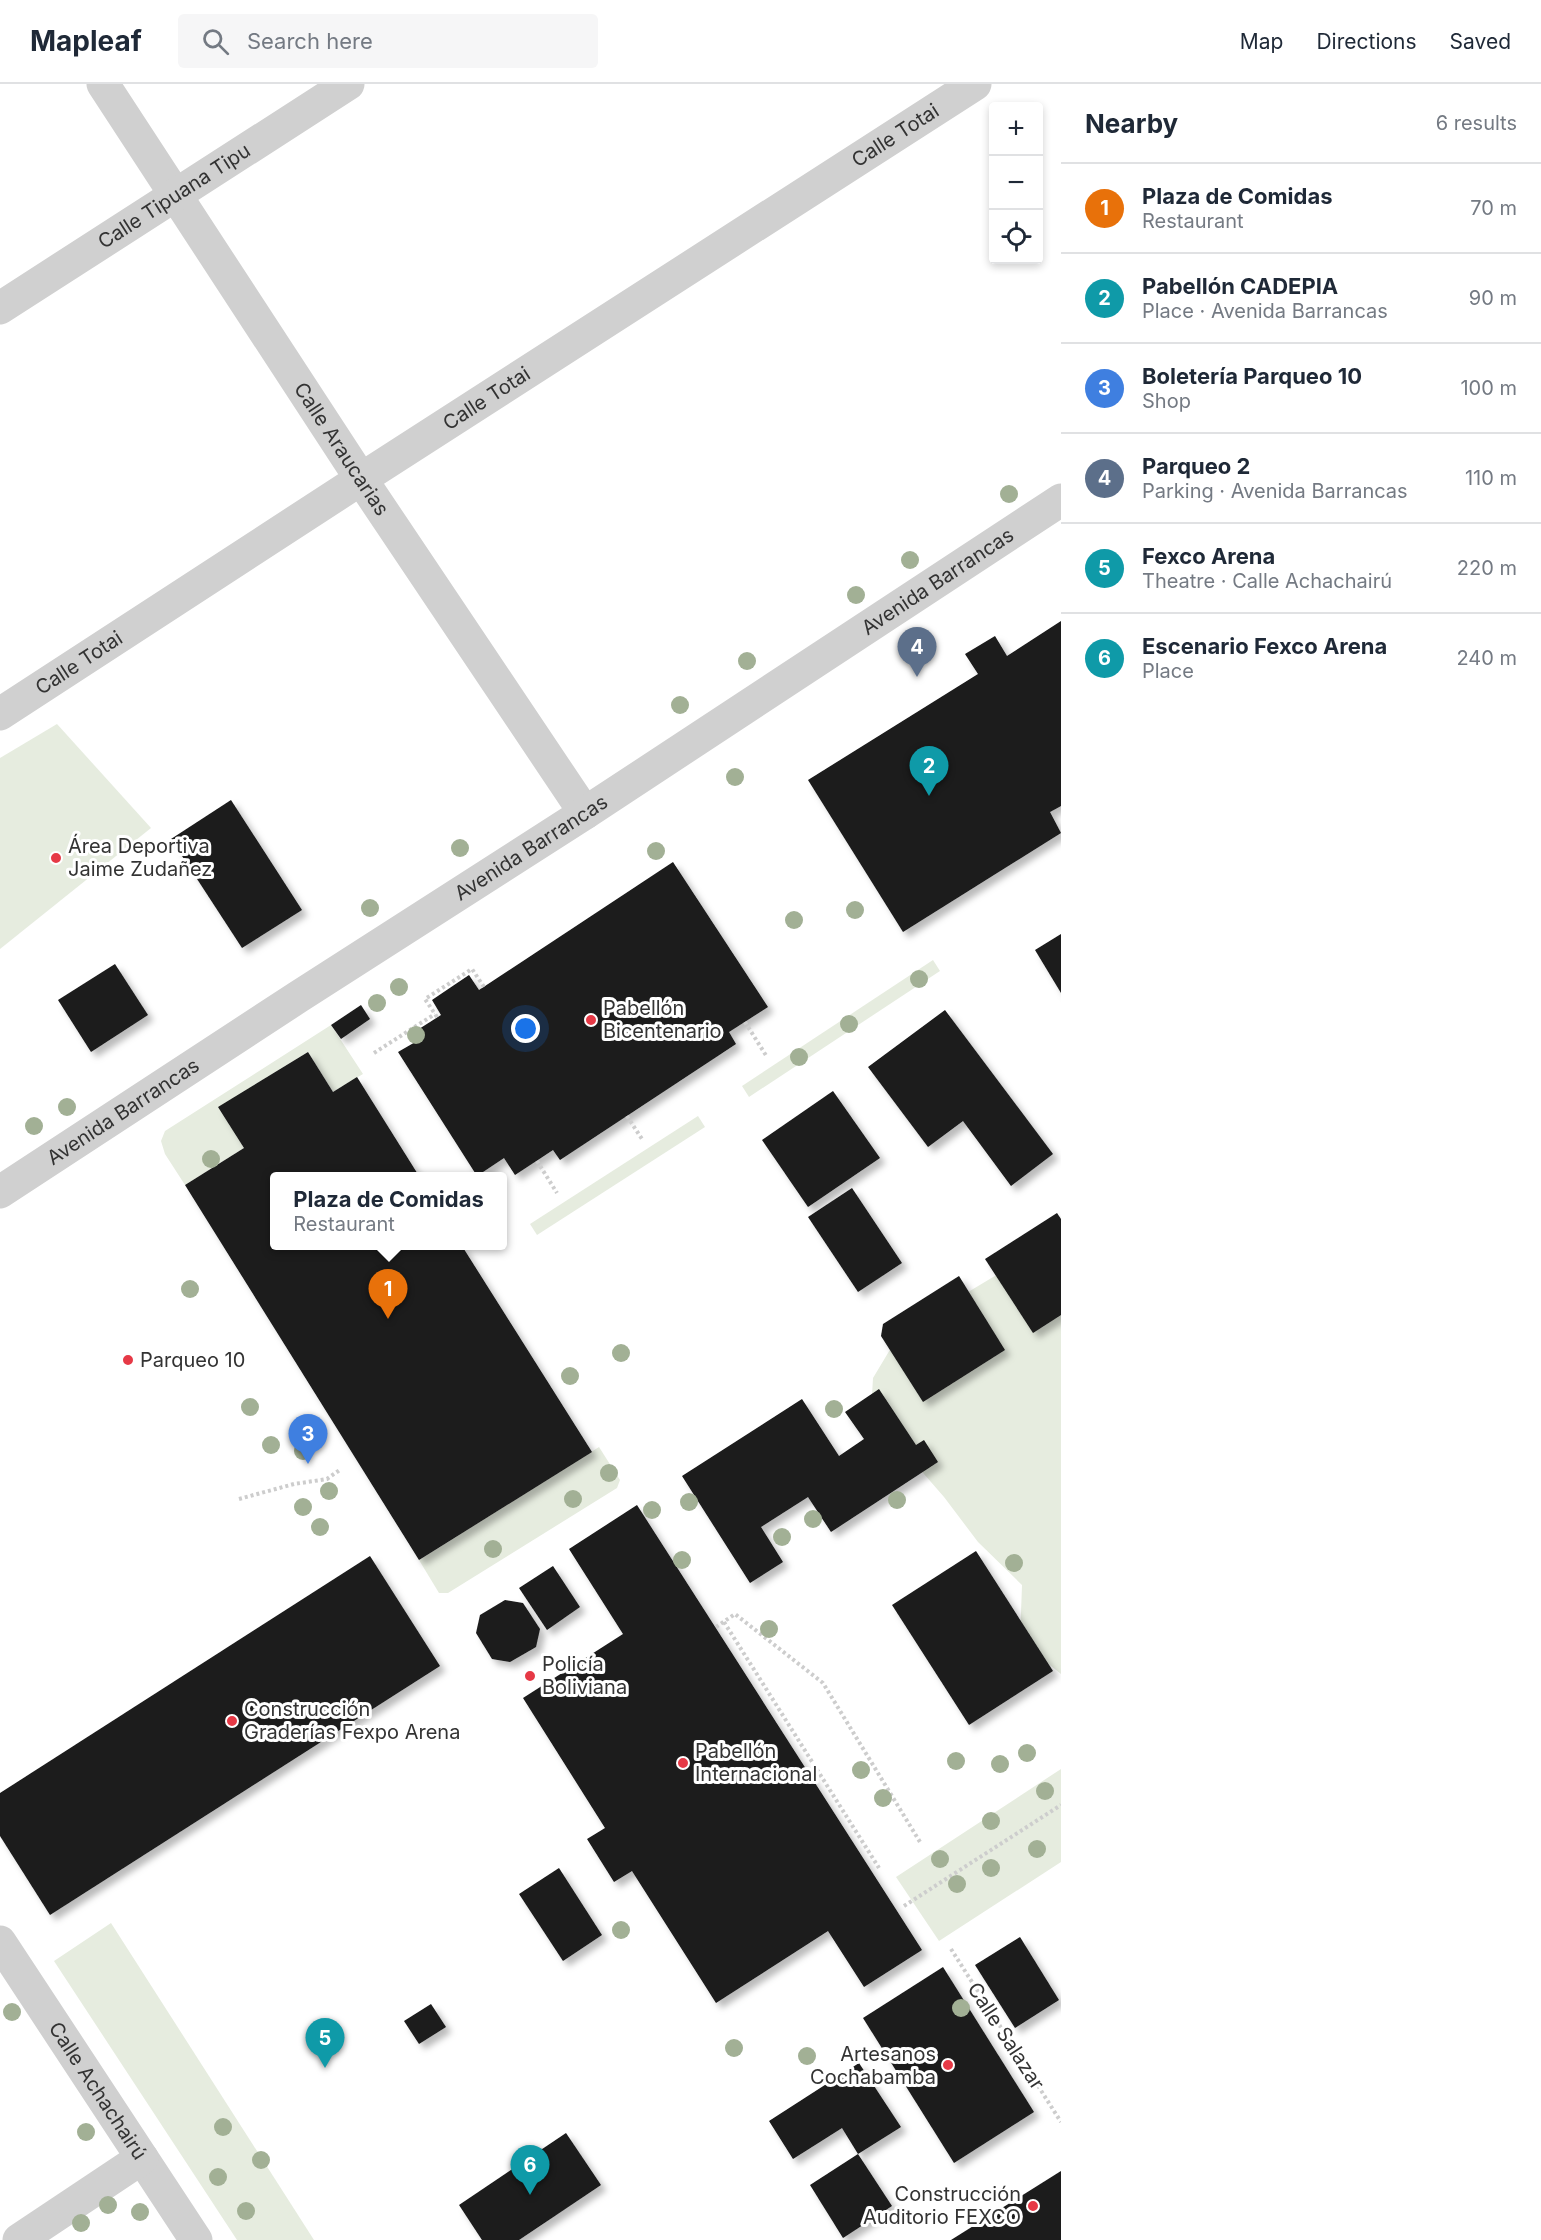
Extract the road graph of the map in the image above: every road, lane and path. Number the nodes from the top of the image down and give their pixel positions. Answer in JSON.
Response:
{"nodes":[{"id":1,"x":103,"y":84,"type":"edge"},
{"id":2,"x":348,"y":84,"type":"edge"},
{"id":3,"x":975,"y":84,"type":"edge"},
{"id":4,"x":176,"y":197,"type":"junction"},
{"id":5,"x":0,"y":308,"type":"edge"},
{"id":6,"x":361,"y":479,"type":"junction"},
{"id":7,"x":1061,"y":500,"type":"edge"},
{"id":8,"x":0,"y":714,"type":"edge"},
{"id":9,"x":585,"y":813,"type":"junction"},
{"id":10,"x":484,"y":987,"type":"dead end"},
{"id":11,"x":745,"y":1022,"type":"dead end"},
{"id":12,"x":374,"y":1053,"type":"dead end"},
{"id":13,"x":767,"y":1057,"type":"dead end"},
{"id":14,"x":627,"y":1116,"type":"dead end"},
{"id":15,"x":642,"y":1139,"type":"dead end"},
{"id":16,"x":537,"y":1161,"type":"dead end"},
{"id":17,"x":0,"y":1192,"type":"edge"},
{"id":18,"x":557,"y":1193,"type":"dead end"},
{"id":19,"x":341,"y":1469,"type":"dead end"},
{"id":20,"x":239,"y":1499,"type":"dead end"},
{"id":21,"x":724,"y":1622,"type":"junction"},
{"id":22,"x":716,"y":1627,"type":"dead end"},
{"id":23,"x":1061,"y":1805,"type":"edge"},
{"id":24,"x":920,"y":1842,"type":"dead end"},
{"id":25,"x":879,"y":1868,"type":"dead end"},
{"id":26,"x":904,"y":1906,"type":"dead end"},
{"id":27,"x":0,"y":1942,"type":"edge"},
{"id":28,"x":951,"y":1949,"type":"dead end"},
{"id":29,"x":1061,"y":2122,"type":"edge"},
{"id":30,"x":142,"y":2158,"type":"junction"},
{"id":31,"x":19,"y":2240,"type":"edge"},
{"id":32,"x":196,"y":2240,"type":"edge"}],
"edges":[{"from":1,"to":4,"type":"street","name":"Calle Araucarias"},
{"from":2,"to":4,"type":"street","name":"Calle Tipuana Tipu"},
{"from":3,"to":6,"type":"street","name":"Calle Totai"},
{"from":4,"to":5,"type":"street","name":"Calle Tipuana Tipu"},
{"from":4,"to":6,"type":"street","name":"Calle Araucarias"},
{"from":6,"to":8,"type":"street","name":"Calle Totai"},
{"from":6,"to":9,"type":"street","name":"Calle Araucarias"},
{"from":7,"to":9,"type":"street","name":"Avenida Barrancas"},
{"from":9,"to":17,"type":"street","name":"Avenida Barrancas"},
{"from":10,"to":12,"type":"path"},
{"from":11,"to":13,"type":"path"},
{"from":14,"to":15,"type":"path"},
{"from":16,"to":18,"type":"path"},
{"from":19,"to":20,"type":"path"},
{"from":21,"to":22,"type":"path"},
{"from":21,"to":24,"type":"path"},
{"from":21,"to":25,"type":"path"},
{"from":23,"to":26,"type":"path"},
{"from":27,"to":30,"type":"street","name":"Calle Achachairú"},
{"from":28,"to":29,"type":"path","name":"Calle Salazar"},
{"from":30,"to":31,"type":"street"},
{"from":30,"to":32,"type":"street","name":"Calle Achachairú"}]}
